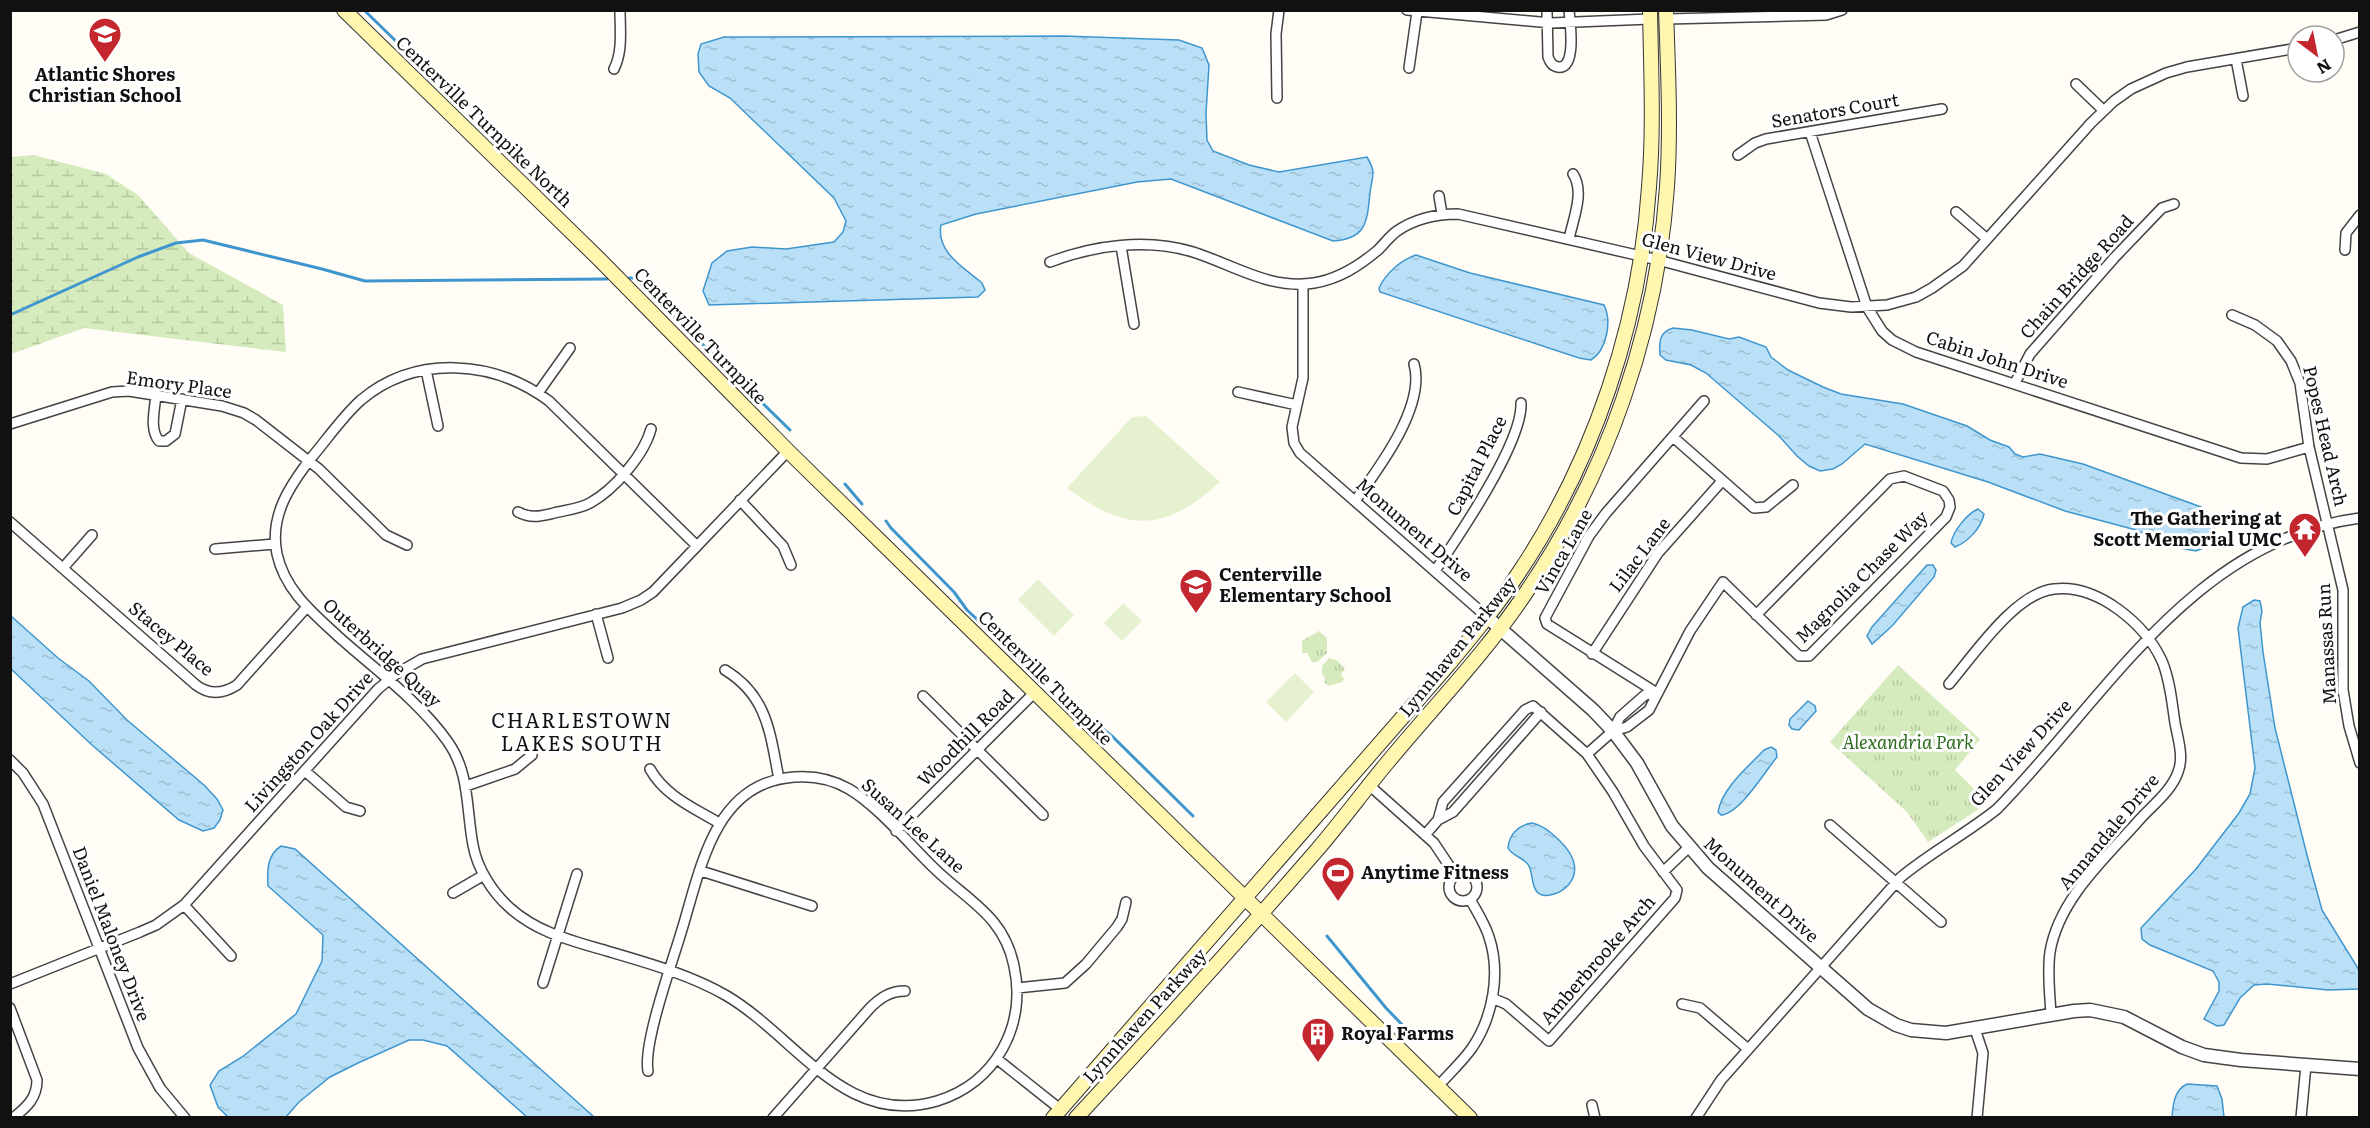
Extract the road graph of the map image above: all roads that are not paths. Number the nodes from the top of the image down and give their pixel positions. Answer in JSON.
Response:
{"nodes":[{"id":1,"x":344,"y":10,"type":"edge"},
{"id":2,"x":620,"y":10,"type":"edge"},
{"id":3,"x":1279,"y":10,"type":"edge"},
{"id":4,"x":1546,"y":10,"type":"edge"},
{"id":5,"x":1569,"y":10,"type":"edge"},
{"id":6,"x":1842,"y":10,"type":"edge"},
{"id":7,"x":1412,"y":11,"type":"edge"},
{"id":8,"x":1650,"y":15,"type":"edge"},
{"id":9,"x":1666,"y":15,"type":"edge"},
{"id":10,"x":1570,"y":22,"type":"junction"},
{"id":11,"x":1546,"y":23,"type":"junction"},
{"id":12,"x":2286,"y":50,"type":"edge"},
{"id":13,"x":2236,"y":59,"type":"junction"},
{"id":14,"x":1408,"y":68,"type":"dead end"},
{"id":15,"x":614,"y":69,"type":"dead end"},
{"id":16,"x":2076,"y":84,"type":"dead end"},
{"id":17,"x":2243,"y":96,"type":"dead end"},
{"id":18,"x":1276,"y":98,"type":"dead end"},
{"id":19,"x":1942,"y":110,"type":"dead end"},
{"id":20,"x":2103,"y":110,"type":"junction"},
{"id":21,"x":1810,"y":132,"type":"junction"},
{"id":22,"x":1738,"y":155,"type":"dead end"},
{"id":23,"x":1573,"y":174,"type":"dead end"},
{"id":24,"x":1439,"y":196,"type":"dead end"},
{"id":25,"x":2174,"y":204,"type":"dead end"},
{"id":26,"x":1956,"y":212,"type":"dead end"},
{"id":27,"x":1442,"y":214,"type":"junction"},
{"id":28,"x":2360,"y":215,"type":"edge"},
{"id":29,"x":1569,"y":239,"type":"junction"},
{"id":30,"x":1988,"y":239,"type":"junction"},
{"id":31,"x":1121,"y":246,"type":"junction"},
{"id":32,"x":2345,"y":250,"type":"dead end"},
{"id":33,"x":1641,"y":256,"type":"junction"},
{"id":34,"x":599,"y":259,"type":"joint"},
{"id":35,"x":1658,"y":260,"type":"junction"},
{"id":36,"x":1050,"y":262,"type":"dead end"},
{"id":37,"x":1303,"y":284,"type":"junction"},
{"id":38,"x":1868,"y":307,"type":"junction"},
{"id":39,"x":2232,"y":315,"type":"dead end"},
{"id":40,"x":1134,"y":324,"type":"dead end"},
{"id":41,"x":570,"y":348,"type":"dead end"},
{"id":42,"x":1414,"y":364,"type":"dead end"},
{"id":43,"x":426,"y":370,"type":"junction"},
{"id":44,"x":2015,"y":383,"type":"junction"},
{"id":45,"x":1238,"y":392,"type":"dead end"},
{"id":46,"x":538,"y":393,"type":"junction"},
{"id":47,"x":156,"y":394,"type":"junction"},
{"id":48,"x":182,"y":399,"type":"junction"},
{"id":49,"x":1704,"y":401,"type":"dead end"},
{"id":50,"x":1521,"y":403,"type":"dead end"},
{"id":51,"x":1297,"y":405,"type":"junction"},
{"id":52,"x":10,"y":424,"type":"edge"},
{"id":53,"x":438,"y":426,"type":"dead end"},
{"id":54,"x":651,"y":429,"type":"dead end"},
{"id":55,"x":1673,"y":437,"type":"junction"},
{"id":56,"x":2309,"y":447,"type":"junction"},
{"id":57,"x":788,"y":451,"type":"junction"},
{"id":58,"x":309,"y":461,"type":"junction"},
{"id":59,"x":624,"y":473,"type":"junction"},
{"id":60,"x":1722,"y":481,"type":"junction"},
{"id":61,"x":1793,"y":485,"type":"dead end"},
{"id":62,"x":740,"y":500,"type":"junction"},
{"id":63,"x":1355,"y":501,"type":"junction"},
{"id":64,"x":518,"y":512,"type":"dead end"},
{"id":65,"x":2360,"y":518,"type":"edge"},
{"id":66,"x":10,"y":522,"type":"edge"},
{"id":67,"x":2328,"y":523,"type":"junction"},
{"id":68,"x":92,"y":536,"type":"dead end"},
{"id":69,"x":275,"y":544,"type":"junction"},
{"id":70,"x":407,"y":545,"type":"dead end"},
{"id":71,"x":696,"y":545,"type":"junction"},
{"id":72,"x":215,"y":549,"type":"dead end"},
{"id":73,"x":791,"y":565,"type":"dead end"},
{"id":74,"x":63,"y":568,"type":"junction"},
{"id":75,"x":1435,"y":571,"type":"junction"},
{"id":76,"x":307,"y":607,"type":"junction"},
{"id":77,"x":596,"y":614,"type":"junction"},
{"id":78,"x":1756,"y":615,"type":"junction"},
{"id":79,"x":1487,"y":617,"type":"junction"},
{"id":80,"x":1499,"y":628,"type":"junction"},
{"id":81,"x":2148,"y":637,"type":"junction"},
{"id":82,"x":1592,"y":654,"type":"junction"},
{"id":83,"x":608,"y":658,"type":"dead end"},
{"id":84,"x":725,"y":670,"type":"dead end"},
{"id":85,"x":388,"y":680,"type":"junction"},
{"id":86,"x":1949,"y":684,"type":"dead end"},
{"id":87,"x":1034,"y":693,"type":"junction"},
{"id":88,"x":1657,"y":693,"type":"junction"},
{"id":89,"x":922,"y":696,"type":"dead end"},
{"id":90,"x":1613,"y":731,"type":"junction"},
{"id":91,"x":977,"y":750,"type":"junction"},
{"id":92,"x":1587,"y":754,"type":"junction"},
{"id":93,"x":532,"y":755,"type":"dead end"},
{"id":94,"x":10,"y":760,"type":"edge"},
{"id":95,"x":2360,"y":763,"type":"edge"},
{"id":96,"x":650,"y":770,"type":"dead end"},
{"id":97,"x":305,"y":771,"type":"junction"},
{"id":98,"x":778,"y":779,"type":"junction"},
{"id":99,"x":1369,"y":785,"type":"junction"},
{"id":100,"x":466,"y":786,"type":"junction"},
{"id":101,"x":360,"y":811,"type":"dead end"},
{"id":102,"x":1043,"y":815,"type":"dead end"},
{"id":103,"x":719,"y":823,"type":"junction"},
{"id":104,"x":1830,"y":825,"type":"dead end"},
{"id":105,"x":896,"y":831,"type":"junction"},
{"id":106,"x":1425,"y":835,"type":"junction"},
{"id":107,"x":1688,"y":848,"type":"junction"},
{"id":108,"x":701,"y":871,"type":"junction"},
{"id":109,"x":1663,"y":872,"type":"junction"},
{"id":110,"x":577,"y":874,"type":"dead end"},
{"id":111,"x":484,"y":875,"type":"junction"},
{"id":112,"x":1456,"y":876,"type":"junction"},
{"id":113,"x":1896,"y":882,"type":"junction"},
{"id":114,"x":453,"y":893,"type":"dead end"},
{"id":115,"x":1245,"y":898,"type":"junction"},
{"id":116,"x":1470,"y":899,"type":"junction"},
{"id":117,"x":1126,"y":902,"type":"dead end"},
{"id":118,"x":184,"y":905,"type":"junction"},
{"id":119,"x":812,"y":906,"type":"dead end"},
{"id":120,"x":1261,"y":913,"type":"junction"},
{"id":121,"x":1941,"y":922,"type":"dead end"},
{"id":122,"x":557,"y":936,"type":"junction"},
{"id":123,"x":99,"y":948,"type":"junction"},
{"id":124,"x":231,"y":956,"type":"dead end"},
{"id":125,"x":1820,"y":968,"type":"junction"},
{"id":126,"x":670,"y":971,"type":"junction"},
{"id":127,"x":543,"y":983,"type":"dead end"},
{"id":128,"x":10,"y":984,"type":"edge"},
{"id":129,"x":1017,"y":988,"type":"junction"},
{"id":130,"x":905,"y":991,"type":"dead end"},
{"id":131,"x":1492,"y":998,"type":"junction"},
{"id":132,"x":1682,"y":1004,"type":"dead end"},
{"id":133,"x":10,"y":1008,"type":"edge"},
{"id":134,"x":2051,"y":1015,"type":"junction"},
{"id":135,"x":1975,"y":1029,"type":"junction"},
{"id":136,"x":1748,"y":1049,"type":"junction"},
{"id":137,"x":997,"y":1059,"type":"junction"},
{"id":138,"x":2306,"y":1065,"type":"junction"},
{"id":139,"x":816,"y":1069,"type":"junction"},
{"id":140,"x":2360,"y":1069,"type":"edge"},
{"id":141,"x":648,"y":1071,"type":"dead end"},
{"id":142,"x":1438,"y":1086,"type":"junction"},
{"id":143,"x":1592,"y":1105,"type":"dead end"},
{"id":144,"x":908,"y":1106,"type":"junction"},
{"id":145,"x":1056,"y":1113,"type":"edge"},
{"id":146,"x":13,"y":1118,"type":"edge"},
{"id":147,"x":185,"y":1118,"type":"edge"},
{"id":148,"x":773,"y":1118,"type":"edge"},
{"id":149,"x":908,"y":1118,"type":"edge"},
{"id":150,"x":1076,"y":1118,"type":"edge"},
{"id":151,"x":1470,"y":1118,"type":"edge"},
{"id":152,"x":1595,"y":1118,"type":"edge"},
{"id":153,"x":1696,"y":1118,"type":"edge"},
{"id":154,"x":1977,"y":1118,"type":"edge"},
{"id":155,"x":2301,"y":1118,"type":"edge"}],
"edges":[{"from":1,"to":34,"type":"main road","name":"Centerville Turnpike North"},
{"from":2,"to":15,"type":"street"},
{"from":3,"to":18,"type":"street"},
{"from":4,"to":11,"type":"street"},
{"from":5,"to":10,"type":"street"},
{"from":6,"to":9,"type":"street"},
{"from":7,"to":11,"type":"street"},
{"from":7,"to":14,"type":"street"},
{"from":8,"to":10,"type":"street"},
{"from":8,"to":33,"type":"main road","name":"Lynnhaven Parkway"},
{"from":9,"to":35,"type":"main road","name":"Lynnhaven Parkway"},
{"from":10,"to":11,"type":"street"},
{"from":10,"to":11,"type":"street"},
{"from":12,"to":13,"type":"street","name":"Glen View Drive"},
{"from":13,"to":17,"type":"street"},
{"from":13,"to":20,"type":"street","name":"Glen View Drive"},
{"from":16,"to":20,"type":"street"},
{"from":19,"to":21,"type":"street","name":"Senators Court"},
{"from":20,"to":30,"type":"street","name":"Glen View Drive"},
{"from":21,"to":22,"type":"street","name":"Senators Court"},
{"from":21,"to":38,"type":"street","name":"Cabin John Drive"},
{"from":23,"to":29,"type":"street"},
{"from":24,"to":27,"type":"street"},
{"from":25,"to":44,"type":"street","name":"Chain Bridge Road"},
{"from":26,"to":30,"type":"street"},
{"from":27,"to":29,"type":"street","name":"Glen View Drive"},
{"from":27,"to":37,"type":"street","name":"Glen View Drive"},
{"from":28,"to":32,"type":"street"},
{"from":29,"to":33,"type":"street","name":"Glen View Drive"},
{"from":30,"to":38,"type":"street","name":"Glen View Drive"},
{"from":31,"to":36,"type":"street","name":"Glen View Drive"},
{"from":31,"to":37,"type":"street","name":"Glen View Drive"},
{"from":31,"to":40,"type":"street"},
{"from":33,"to":35,"type":"street","name":"Glen View Drive"},
{"from":33,"to":79,"type":"main road","name":"Lynnhaven Parkway"},
{"from":34,"to":57,"type":"main road","name":"Centerville Turnpike"},
{"from":35,"to":38,"type":"street","name":"Glen View Drive"},
{"from":35,"to":80,"type":"main road","name":"Lynnhaven Parkway"},
{"from":37,"to":51,"type":"street","name":"Monument Drive"},
{"from":38,"to":44,"type":"street","name":"Cabin John Drive"},
{"from":39,"to":56,"type":"street","name":"Popes Head Arch"},
{"from":41,"to":46,"type":"street"},
{"from":42,"to":63,"type":"street"},
{"from":43,"to":46,"type":"street","name":"Outerbridge Quay"},
{"from":43,"to":53,"type":"street"},
{"from":43,"to":58,"type":"street","name":"Outerbridge Quay"},
{"from":44,"to":56,"type":"street","name":"Cabin John Drive"},
{"from":45,"to":51,"type":"street"},
{"from":46,"to":59,"type":"street","name":"Outerbridge Quay"},
{"from":47,"to":48,"type":"street","name":"Emory Place"},
{"from":47,"to":48,"type":"street"},
{"from":47,"to":52,"type":"street","name":"Emory Place"},
{"from":48,"to":58,"type":"street","name":"Emory Place"},
{"from":49,"to":55,"type":"street","name":"Vinca Lane"},
{"from":50,"to":75,"type":"street","name":"Capital Place"},
{"from":51,"to":63,"type":"street","name":"Monument Drive"},
{"from":54,"to":59,"type":"street"},
{"from":55,"to":60,"type":"street"},
{"from":55,"to":82,"type":"street","name":"Vinca Lane"},
{"from":56,"to":67,"type":"street","name":"Popes Head Arch"},
{"from":57,"to":62,"type":"street","name":"Livingston Oak Drive"},
{"from":57,"to":87,"type":"main road","name":"Centerville Turnpike"},
{"from":58,"to":69,"type":"street","name":"Outerbridge Quay"},
{"from":58,"to":70,"type":"street","name":"Emory Place"},
{"from":59,"to":64,"type":"street"},
{"from":59,"to":71,"type":"street","name":"Outerbridge Quay"},
{"from":60,"to":61,"type":"street"},
{"from":60,"to":82,"type":"street","name":"Lilac Lane"},
{"from":62,"to":71,"type":"street","name":"Livingston Oak Drive"},
{"from":62,"to":73,"type":"street"},
{"from":63,"to":75,"type":"street","name":"Monument Drive"},
{"from":65,"to":67,"type":"street","name":"Glen View Drive"},
{"from":66,"to":74,"type":"street","name":"Stacey Place"},
{"from":67,"to":81,"type":"street","name":"Glen View Drive"},
{"from":67,"to":95,"type":"street","name":"Manassas Run"},
{"from":68,"to":74,"type":"street"},
{"from":69,"to":72,"type":"street"},
{"from":69,"to":76,"type":"street","name":"Outerbridge Quay"},
{"from":71,"to":77,"type":"street","name":"Livingston Oak Drive"},
{"from":74,"to":76,"type":"street","name":"Stacey Place"},
{"from":75,"to":79,"type":"street","name":"Monument Drive"},
{"from":76,"to":85,"type":"street","name":"Outerbridge Quay"},
{"from":77,"to":83,"type":"street"},
{"from":77,"to":85,"type":"street","name":"Livingston Oak Drive"},
{"from":78,"to":78,"type":"street","name":"Magnolia Chase Way"},
{"from":78,"to":88,"type":"street","name":"Magnolia Chase Way"},
{"from":79,"to":80,"type":"street","name":"Monument Drive"},
{"from":79,"to":115,"type":"main road","name":"Lynnhaven Parkway"},
{"from":80,"to":90,"type":"street","name":"Monument Drive"},
{"from":80,"to":99,"type":"main road","name":"Lynnhaven Parkway"},
{"from":81,"to":86,"type":"street","name":"Annandale Drive"},
{"from":81,"to":113,"type":"street","name":"Glen View Drive"},
{"from":81,"to":134,"type":"street","name":"Annandale Drive"},
{"from":82,"to":88,"type":"street","name":"Vinca Lane"},
{"from":84,"to":98,"type":"street"},
{"from":85,"to":97,"type":"street","name":"Livingston Oak Drive"},
{"from":85,"to":100,"type":"street","name":"Outerbridge Quay"},
{"from":87,"to":91,"type":"street","name":"Woodhill Road"},
{"from":87,"to":115,"type":"main road","name":"Centerville Turnpike"},
{"from":88,"to":90,"type":"street","name":"Magnolia Chase Way"},
{"from":89,"to":91,"type":"street"},
{"from":90,"to":92,"type":"street"},
{"from":90,"to":107,"type":"street","name":"Monument Drive"},
{"from":91,"to":102,"type":"street"},
{"from":91,"to":105,"type":"street","name":"Woodhill Road"},
{"from":92,"to":106,"type":"street","name":"Amberbrooke Arch"},
{"from":92,"to":109,"type":"street","name":"Amberbrooke Arch"},
{"from":93,"to":100,"type":"street"},
{"from":94,"to":123,"type":"street","name":"Daniel Maloney Drive"},
{"from":96,"to":103,"type":"street"},
{"from":97,"to":101,"type":"street"},
{"from":97,"to":118,"type":"street","name":"Livingston Oak Drive"},
{"from":98,"to":103,"type":"street","name":"Susan Lee Lane"},
{"from":98,"to":105,"type":"street","name":"Susan Lee Lane"},
{"from":99,"to":106,"type":"street"},
{"from":99,"to":120,"type":"main road","name":"Lynnhaven Parkway"},
{"from":100,"to":111,"type":"street","name":"Outerbridge Quay"},
{"from":103,"to":108,"type":"street","name":"Susan Lee Lane"},
{"from":104,"to":113,"type":"street"},
{"from":105,"to":129,"type":"street","name":"Susan Lee Lane"},
{"from":106,"to":112,"type":"street"},
{"from":107,"to":109,"type":"street","name":"Amberbrooke Arch"},
{"from":107,"to":125,"type":"street","name":"Monument Drive"},
{"from":108,"to":119,"type":"street"},
{"from":108,"to":126,"type":"street","name":"Susan Lee Lane"},
{"from":109,"to":131,"type":"street","name":"Amberbrooke Arch"},
{"from":110,"to":122,"type":"street"},
{"from":111,"to":114,"type":"street"},
{"from":111,"to":122,"type":"street","name":"Outerbridge Quay"},
{"from":112,"to":116,"type":"street"},
{"from":112,"to":116,"type":"street"},
{"from":113,"to":121,"type":"street"},
{"from":113,"to":125,"type":"street","name":"Glen View Drive"},
{"from":115,"to":120,"type":"main road","name":"Centerville Turnpike"},
{"from":115,"to":145,"type":"main road","name":"Lynnhaven Parkway"},
{"from":116,"to":131,"type":"street"},
{"from":117,"to":129,"type":"street"},
{"from":118,"to":123,"type":"street","name":"Livingston Oak Drive"},
{"from":118,"to":124,"type":"street"},
{"from":120,"to":142,"type":"main road","name":"Centerville Turnpike"},
{"from":120,"to":150,"type":"main road","name":"Lynnhaven Parkway"},
{"from":122,"to":126,"type":"street","name":"Outerbridge Quay"},
{"from":122,"to":127,"type":"street"},
{"from":123,"to":128,"type":"street","name":"Livingston Oak Drive"},
{"from":123,"to":147,"type":"street","name":"Daniel Maloney Drive"},
{"from":125,"to":135,"type":"street","name":"Monument Drive"},
{"from":125,"to":136,"type":"street","name":"Glen View Drive"},
{"from":126,"to":139,"type":"street","name":"Outerbridge Quay"},
{"from":126,"to":141,"type":"street","name":"Susan Lee Lane"},
{"from":129,"to":137,"type":"street","name":"Susan Lee Lane"},
{"from":130,"to":139,"type":"street"},
{"from":131,"to":142,"type":"street"},
{"from":132,"to":136,"type":"street"},
{"from":133,"to":146,"type":"street"},
{"from":134,"to":135,"type":"street","name":"Monument Drive"},
{"from":134,"to":138,"type":"street","name":"Monument Drive"},
{"from":135,"to":154,"type":"street"},
{"from":136,"to":153,"type":"street","name":"Glen View Drive"},
{"from":137,"to":144,"type":"street","name":"Outerbridge Quay"},
{"from":137,"to":145,"type":"street"},
{"from":138,"to":140,"type":"street","name":"Monument Drive"},
{"from":138,"to":155,"type":"street"},
{"from":139,"to":144,"type":"street","name":"Outerbridge Quay"},
{"from":139,"to":148,"type":"street"},
{"from":142,"to":151,"type":"main road","name":"Centerville Turnpike"},
{"from":143,"to":152,"type":"street"},
{"from":144,"to":149,"type":"street"}]}
